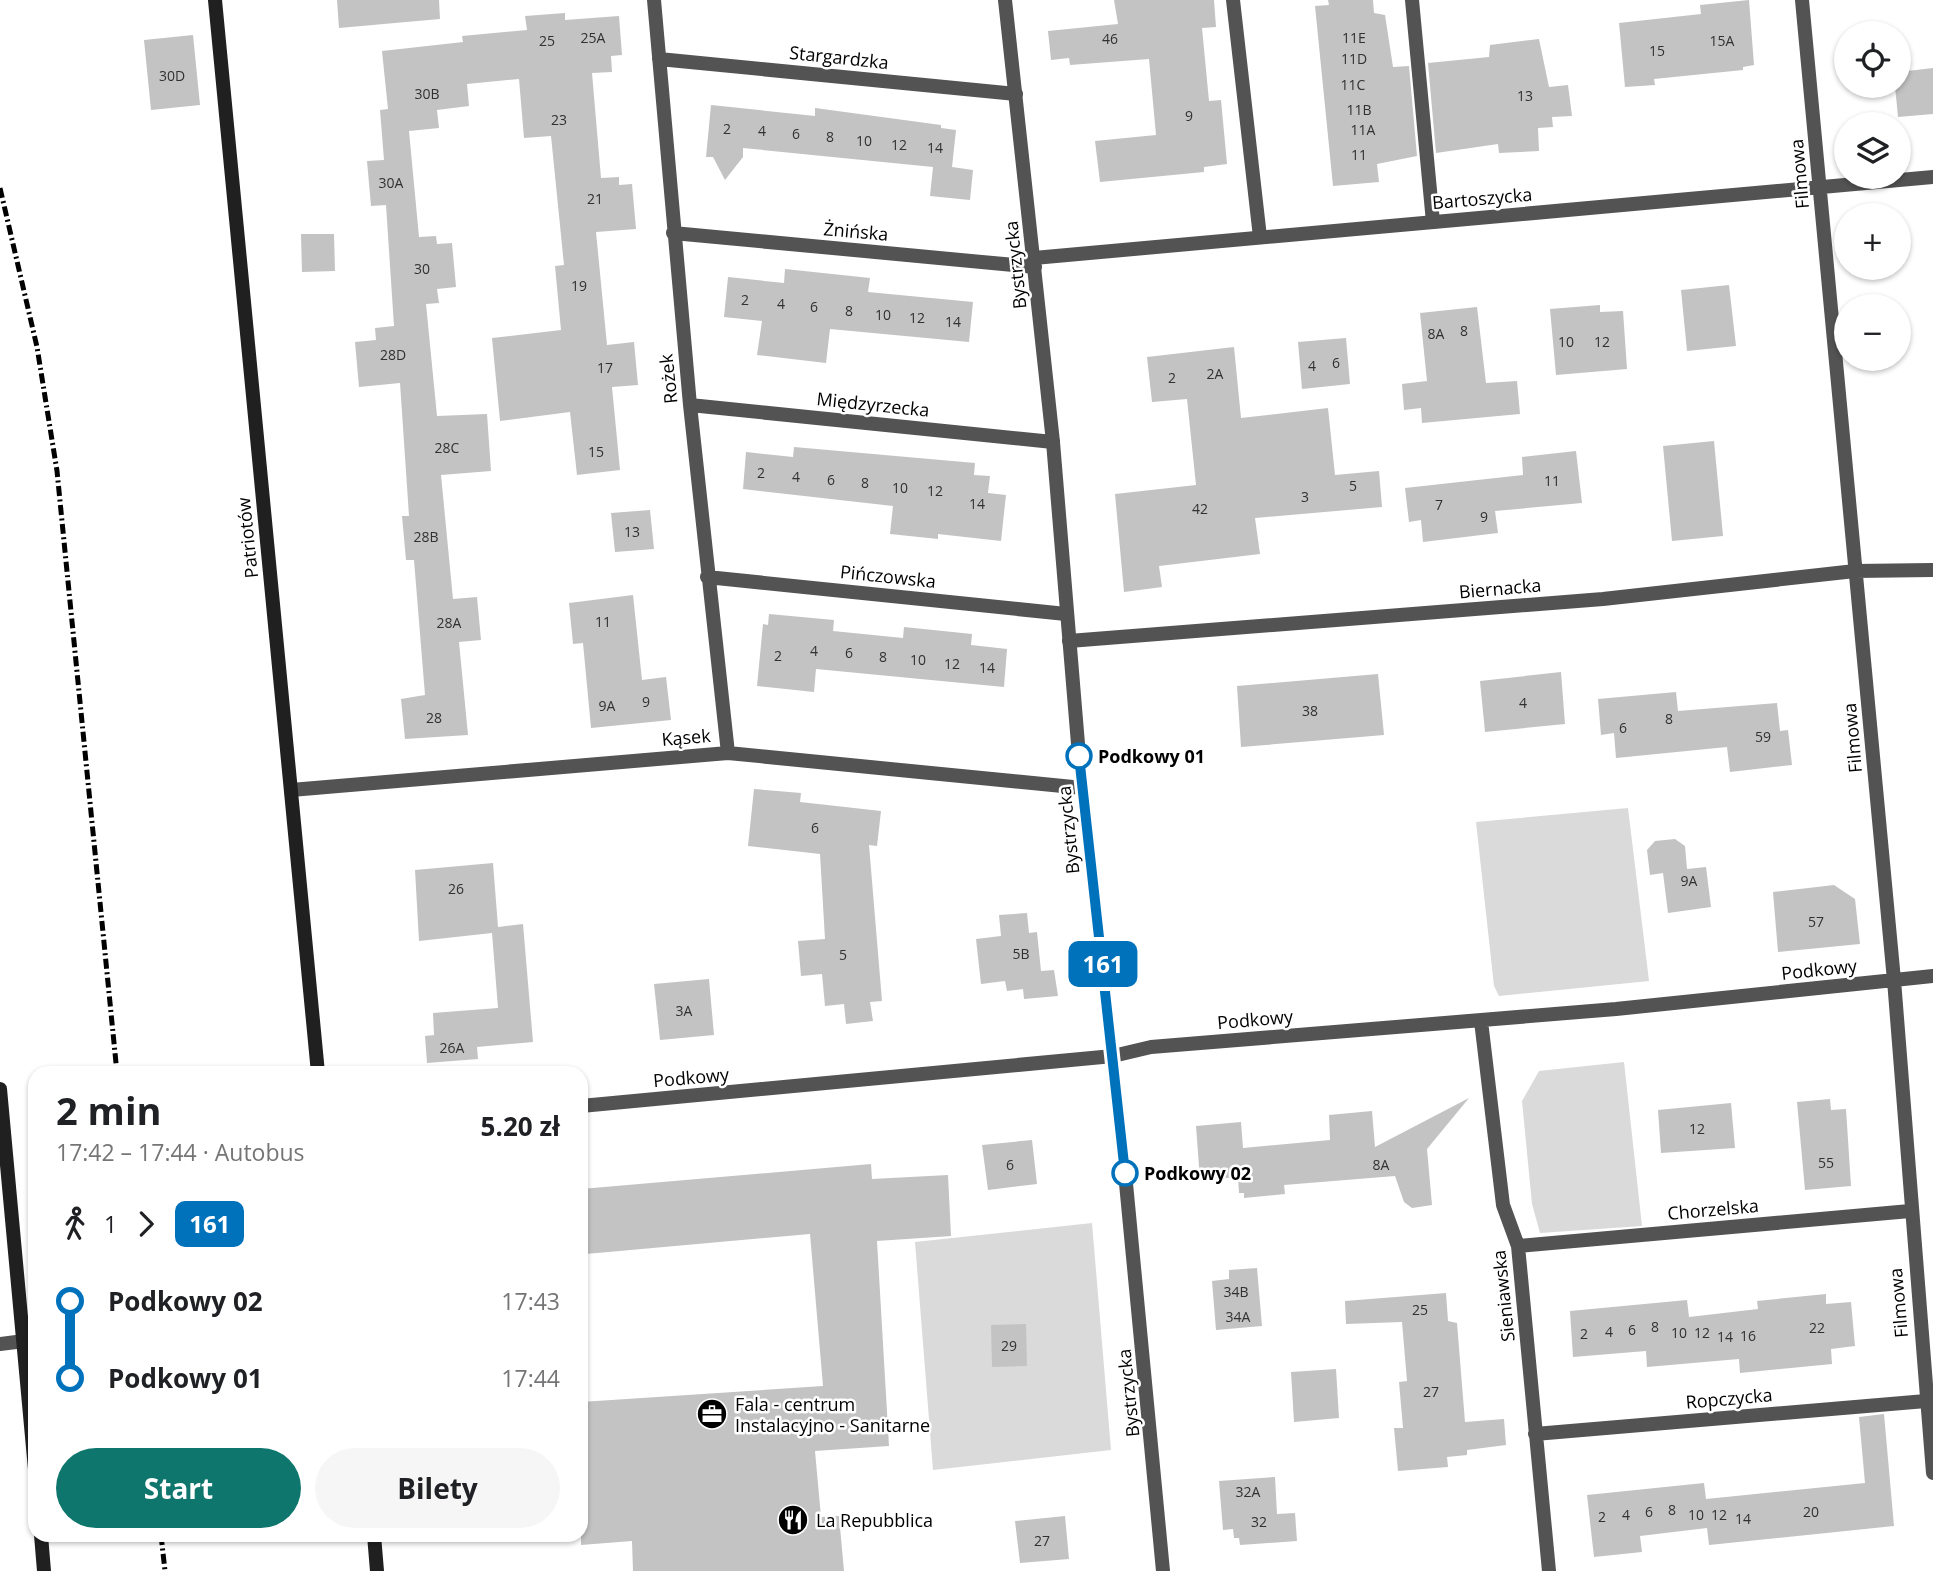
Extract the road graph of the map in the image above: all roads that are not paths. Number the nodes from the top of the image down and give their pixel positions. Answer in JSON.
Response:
{"nodes":[{"id":1,"x":215,"y":0,"type":"edge"},
{"id":2,"x":654,"y":0,"type":"edge"},
{"id":3,"x":1005,"y":0,"type":"edge"},
{"id":4,"x":1233,"y":0,"type":"edge"},
{"id":5,"x":1412,"y":0,"type":"edge"},
{"id":6,"x":1801,"y":0,"type":"edge"},
{"id":7,"x":659,"y":59,"type":"junction"},
{"id":8,"x":1016,"y":94,"type":"junction"},
{"id":9,"x":1933,"y":177,"type":"edge"},
{"id":10,"x":1819,"y":189,"type":"junction"},
{"id":11,"x":1433,"y":222,"type":"junction"},
{"id":12,"x":673,"y":233,"type":"junction"},
{"id":13,"x":1260,"y":237,"type":"junction"},
{"id":14,"x":1034,"y":262,"type":"junction"},
{"id":15,"x":690,"y":405,"type":"junction"},
{"id":16,"x":1053,"y":442,"type":"junction"},
{"id":17,"x":1933,"y":570,"type":"edge"},
{"id":18,"x":1855,"y":571,"type":"junction"},
{"id":19,"x":707,"y":578,"type":"junction"},
{"id":20,"x":1066,"y":614,"type":"junction"},
{"id":21,"x":1069,"y":641,"type":"junction"},
{"id":22,"x":728,"y":753,"type":"junction"},
{"id":23,"x":1083,"y":788,"type":"junction"},
{"id":24,"x":291,"y":790,"type":"junction"},
{"id":25,"x":1933,"y":976,"type":"edge"},
{"id":26,"x":1894,"y":980,"type":"junction"},
{"id":27,"x":1481,"y":1020,"type":"junction"},
{"id":28,"x":1113,"y":1056,"type":"junction"},
{"id":29,"x":317,"y":1066,"type":"edge"},
{"id":30,"x":0,"y":1089,"type":"edge"},
{"id":31,"x":588,"y":1105,"type":"edge"},
{"id":32,"x":1910,"y":1212,"type":"junction"},
{"id":33,"x":1518,"y":1245,"type":"junction"},
{"id":34,"x":24,"y":1341,"type":"junction"},
{"id":35,"x":0,"y":1344,"type":"edge"},
{"id":36,"x":28,"y":1388,"type":"edge"},
{"id":37,"x":1926,"y":1401,"type":"junction"},
{"id":38,"x":1535,"y":1434,"type":"junction"},
{"id":39,"x":1933,"y":1473,"type":"edge"},
{"id":40,"x":42,"y":1542,"type":"edge"},
{"id":41,"x":374,"y":1542,"type":"edge"},
{"id":42,"x":44,"y":1571,"type":"edge"},
{"id":43,"x":377,"y":1571,"type":"edge"},
{"id":44,"x":1163,"y":1571,"type":"edge"},
{"id":45,"x":1549,"y":1571,"type":"edge"}],
"edges":[{"from":1,"to":24,"type":"main road","name":"Patriotów"},
{"from":2,"to":7,"type":"street","name":"Rożek"},
{"from":3,"to":8,"type":"street","name":"Bystrzycka"},
{"from":4,"to":13,"type":"street"},
{"from":5,"to":11,"type":"street"},
{"from":6,"to":10,"type":"street","name":"Filmowa"},
{"from":7,"to":8,"type":"street","name":"Stargardzka"},
{"from":7,"to":12,"type":"street","name":"Rożek"},
{"from":8,"to":14,"type":"street","name":"Bystrzycka"},
{"from":9,"to":10,"type":"street","name":"Bartoszycka"},
{"from":10,"to":11,"type":"street","name":"Bartoszycka"},
{"from":10,"to":18,"type":"street","name":"Filmowa"},
{"from":11,"to":13,"type":"street","name":"Bartoszycka"},
{"from":12,"to":14,"type":"street","name":"Żnińska"},
{"from":12,"to":15,"type":"street","name":"Rożek"},
{"from":13,"to":14,"type":"street","name":"Bartoszycka"},
{"from":14,"to":16,"type":"street","name":"Bystrzycka"},
{"from":15,"to":16,"type":"street","name":"Międzyrzecka"},
{"from":15,"to":19,"type":"street","name":"Rożek"},
{"from":16,"to":20,"type":"street","name":"Bystrzycka"},
{"from":17,"to":18,"type":"street","name":"Biernacka"},
{"from":18,"to":21,"type":"street","name":"Biernacka"},
{"from":18,"to":26,"type":"street","name":"Filmowa"},
{"from":19,"to":20,"type":"street","name":"Pińczowska"},
{"from":19,"to":22,"type":"street","name":"Rożek"},
{"from":20,"to":21,"type":"street","name":"Bystrzycka"},
{"from":21,"to":23,"type":"street","name":"Bystrzycka"},
{"from":22,"to":23,"type":"street","name":"Kąsek"},
{"from":22,"to":24,"type":"street","name":"Kąsek"},
{"from":23,"to":28,"type":"street","name":"Bystrzycka"},
{"from":24,"to":29,"type":"main road","name":"Patriotów"},
{"from":25,"to":26,"type":"street","name":"Podkowy"},
{"from":26,"to":27,"type":"street","name":"Podkowy"},
{"from":26,"to":32,"type":"street","name":"Filmowa"},
{"from":27,"to":28,"type":"street","name":"Podkowy"},
{"from":27,"to":33,"type":"street","name":"Sieniawska"},
{"from":28,"to":31,"type":"street","name":"Podkowy"},
{"from":28,"to":44,"type":"street","name":"Bystrzycka"},
{"from":30,"to":34,"type":"main road"},
{"from":32,"to":33,"type":"street","name":"Chorzelska"},
{"from":32,"to":37,"type":"street","name":"Filmowa"},
{"from":33,"to":38,"type":"street","name":"Sieniawska"},
{"from":34,"to":35,"type":"street"},
{"from":34,"to":36,"type":"main road"},
{"from":37,"to":38,"type":"street","name":"Ropczycka"},
{"from":37,"to":39,"type":"street","name":"Filmowa"},
{"from":38,"to":45,"type":"street","name":"Sieniawska"},
{"from":40,"to":42,"type":"main road"},
{"from":41,"to":43,"type":"main road"}]}
